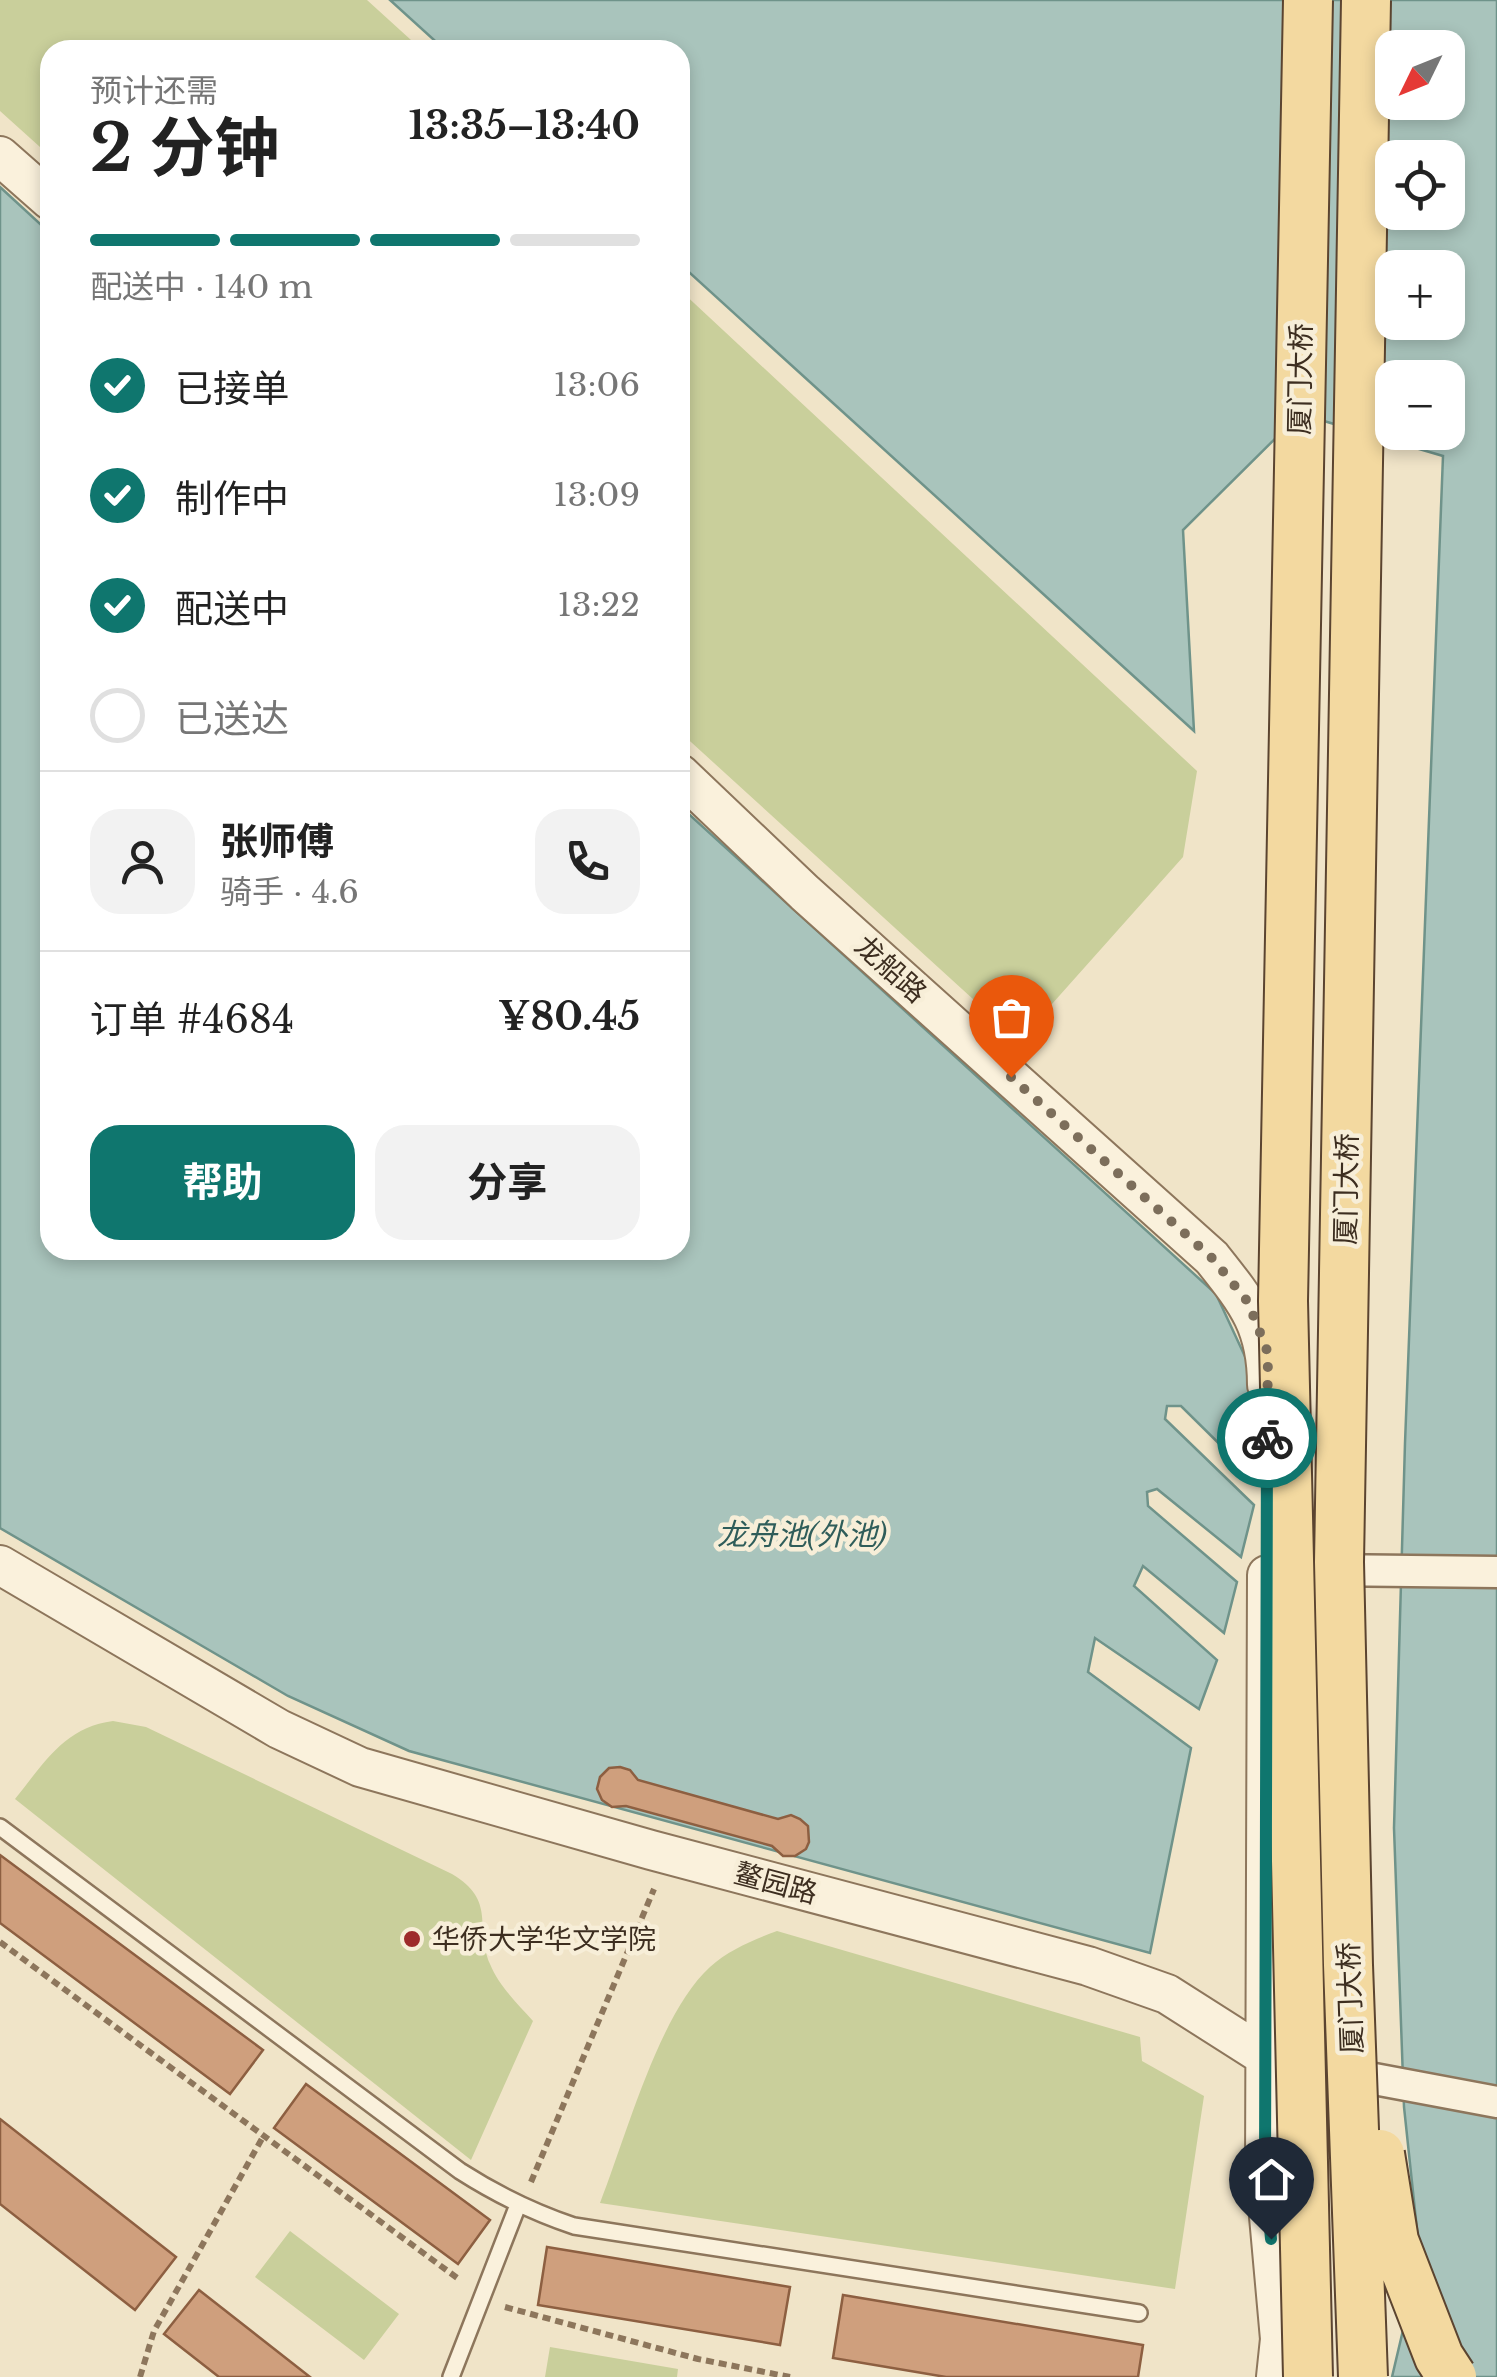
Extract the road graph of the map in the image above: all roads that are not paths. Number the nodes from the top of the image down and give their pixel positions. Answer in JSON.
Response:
{"nodes":[{"id":1,"x":1308,"y":0,"type":"edge"},
{"id":2,"x":1366,"y":0,"type":"edge"},
{"id":3,"x":0,"y":156,"type":"edge"},
{"id":4,"x":40,"y":191,"type":"edge"},
{"id":5,"x":690,"y":783,"type":"edge"},
{"id":6,"x":0,"y":1564,"type":"edge"},
{"id":7,"x":1267,"y":1570,"type":"junction"},
{"id":8,"x":1497,"y":1572,"type":"edge"},
{"id":9,"x":0,"y":1826,"type":"edge"},
{"id":10,"x":1348,"y":1965,"type":"junction"},
{"id":11,"x":1266,"y":2057,"type":"junction"},
{"id":12,"x":1497,"y":2102,"type":"edge"},
{"id":13,"x":518,"y":2205,"type":"junction"},
{"id":14,"x":1138,"y":2313,"type":"dead end"},
{"id":15,"x":451,"y":2377,"type":"edge"},
{"id":16,"x":1276,"y":2377,"type":"edge"},
{"id":17,"x":1308,"y":2377,"type":"edge"},
{"id":18,"x":1364,"y":2377,"type":"edge"},
{"id":19,"x":1452,"y":2377,"type":"edge"}],
"edges":[{"from":1,"to":17,"type":"main road","name":"厦门大桥","bridge":true},
{"from":2,"to":10,"type":"main road","name":"厦门大桥","bridge":true},
{"from":3,"to":4,"type":"street"},
{"from":5,"to":7,"type":"street","name":"龙船路"},
{"from":6,"to":11,"type":"street","name":"鳌园路"},
{"from":7,"to":8,"type":"street"},
{"from":7,"to":11,"type":"street","name":"龙船路"},
{"from":9,"to":13,"type":"lane"},
{"from":10,"to":18,"type":"main road","name":"厦门大桥","bridge":true},
{"from":10,"to":19,"type":"main road","bridge":true},
{"from":11,"to":12,"type":"street"},
{"from":11,"to":16,"type":"street"},
{"from":13,"to":14,"type":"lane"},
{"from":13,"to":15,"type":"lane"}]}
